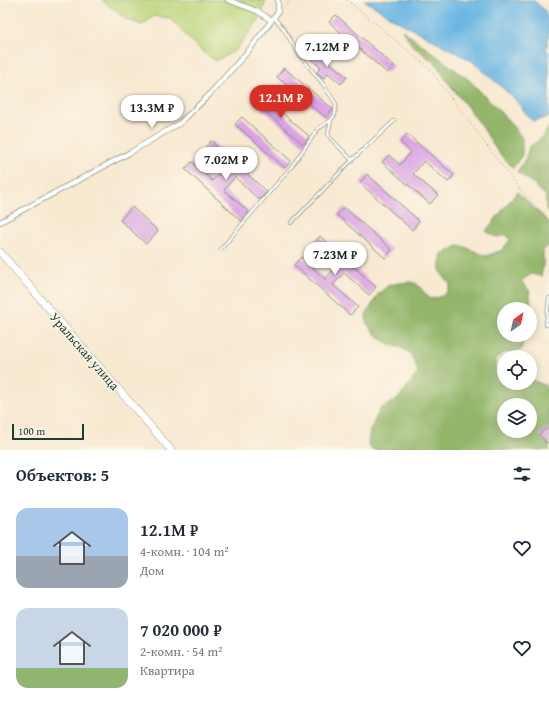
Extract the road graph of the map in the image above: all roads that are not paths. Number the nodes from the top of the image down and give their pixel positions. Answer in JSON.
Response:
{"nodes":[{"id":1,"x":228,"y":0,"type":"edge"},
{"id":2,"x":278,"y":0,"type":"edge"},
{"id":3,"x":272,"y":19,"type":"junction"},
{"id":4,"x":331,"y":120,"type":"junction"},
{"id":5,"x":394,"y":121,"type":"dead end"},
{"id":6,"x":352,"y":160,"type":"junction"},
{"id":7,"x":0,"y":222,"type":"edge"},
{"id":8,"x":291,"y":224,"type":"dead end"},
{"id":9,"x":221,"y":249,"type":"dead end"},
{"id":10,"x":0,"y":252,"type":"edge"},
{"id":11,"x":549,"y":298,"type":"edge"},
{"id":12,"x":549,"y":325,"type":"edge"},
{"id":13,"x":171,"y":450,"type":"edge"}],
"edges":[{"from":1,"to":3,"type":"street"},
{"from":2,"to":3,"type":"street"},
{"from":3,"to":4,"type":"lane"},
{"from":3,"to":7,"type":"street"},
{"from":4,"to":6,"type":"lane"},
{"from":4,"to":9,"type":"lane"},
{"from":5,"to":6,"type":"lane"},
{"from":6,"to":8,"type":"lane"},
{"from":10,"to":13,"type":"main road","name":"Уральская улица"},
{"from":11,"to":12,"type":"lane"}]}
